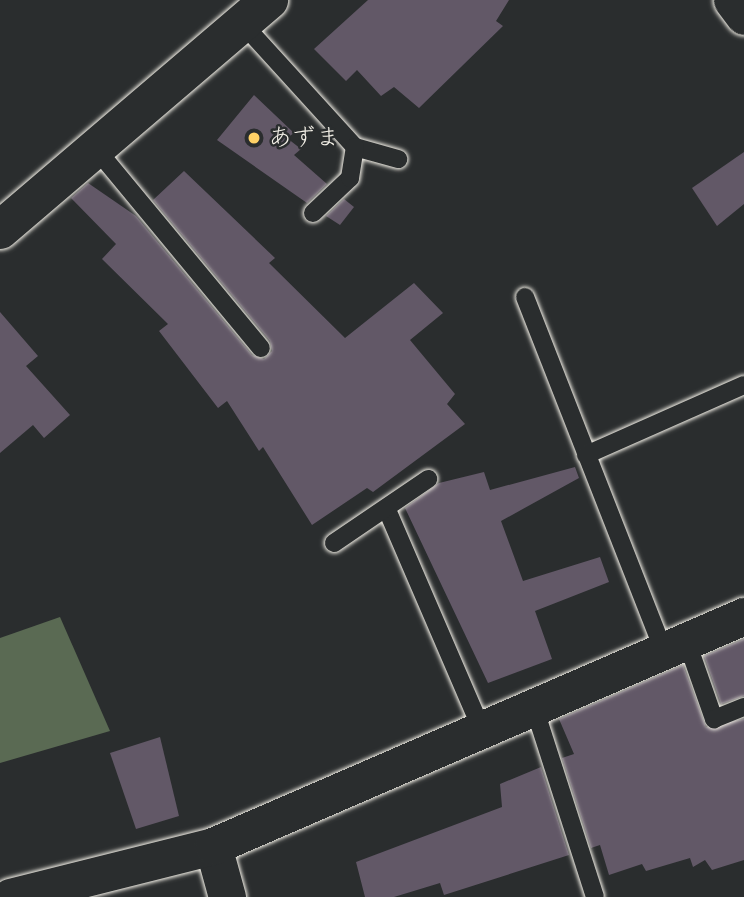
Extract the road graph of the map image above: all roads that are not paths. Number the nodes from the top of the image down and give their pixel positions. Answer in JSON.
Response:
{"nodes":[{"id":1,"x":732,"y":0,"type":"edge"},
{"id":2,"x":256,"y":12,"type":"edge"},
{"id":3,"x":744,"y":16,"type":"edge"},
{"id":4,"x":355,"y":147,"type":"junction"},
{"id":5,"x":97,"y":150,"type":"junction"},
{"id":6,"x":398,"y":159,"type":"dead end"},
{"id":7,"x":313,"y":213,"type":"dead end"},
{"id":8,"x":0,"y":230,"type":"edge"},
{"id":9,"x":525,"y":298,"type":"dead end"},
{"id":10,"x":261,"y":348,"type":"dead end"},
{"id":11,"x":744,"y":385,"type":"edge"},
{"id":12,"x":586,"y":455,"type":"junction"},
{"id":13,"x":428,"y":479,"type":"dead end"},
{"id":14,"x":388,"y":512,"type":"junction"},
{"id":15,"x":334,"y":543,"type":"dead end"},
{"id":16,"x":744,"y":616,"type":"edge"},
{"id":17,"x":675,"y":645,"type":"junction"},
{"id":18,"x":744,"y":707,"type":"edge"},
{"id":19,"x":535,"y":710,"type":"junction"},
{"id":20,"x":482,"y":730,"type":"junction"},
{"id":21,"x":212,"y":846,"type":"junction"},
{"id":22,"x":10,"y":897,"type":"edge"},
{"id":23,"x":227,"y":897,"type":"edge"},
{"id":24,"x":595,"y":897,"type":"edge"}],
"edges":[{"from":1,"to":3,"type":"street"},
{"from":2,"to":4,"type":"lane"},
{"from":2,"to":5,"type":"street"},
{"from":4,"to":6,"type":"lane"},
{"from":4,"to":7,"type":"lane"},
{"from":5,"to":8,"type":"street"},
{"from":5,"to":10,"type":"lane"},
{"from":9,"to":12,"type":"lane"},
{"from":11,"to":12,"type":"lane"},
{"from":12,"to":17,"type":"lane"},
{"from":13,"to":14,"type":"lane"},
{"from":14,"to":15,"type":"lane"},
{"from":14,"to":20,"type":"lane"},
{"from":16,"to":17,"type":"street"},
{"from":17,"to":18,"type":"lane"},
{"from":17,"to":19,"type":"street"},
{"from":19,"to":20,"type":"street"},
{"from":19,"to":24,"type":"lane"},
{"from":20,"to":21,"type":"street"},
{"from":21,"to":22,"type":"street"},
{"from":21,"to":23,"type":"street"}]}
